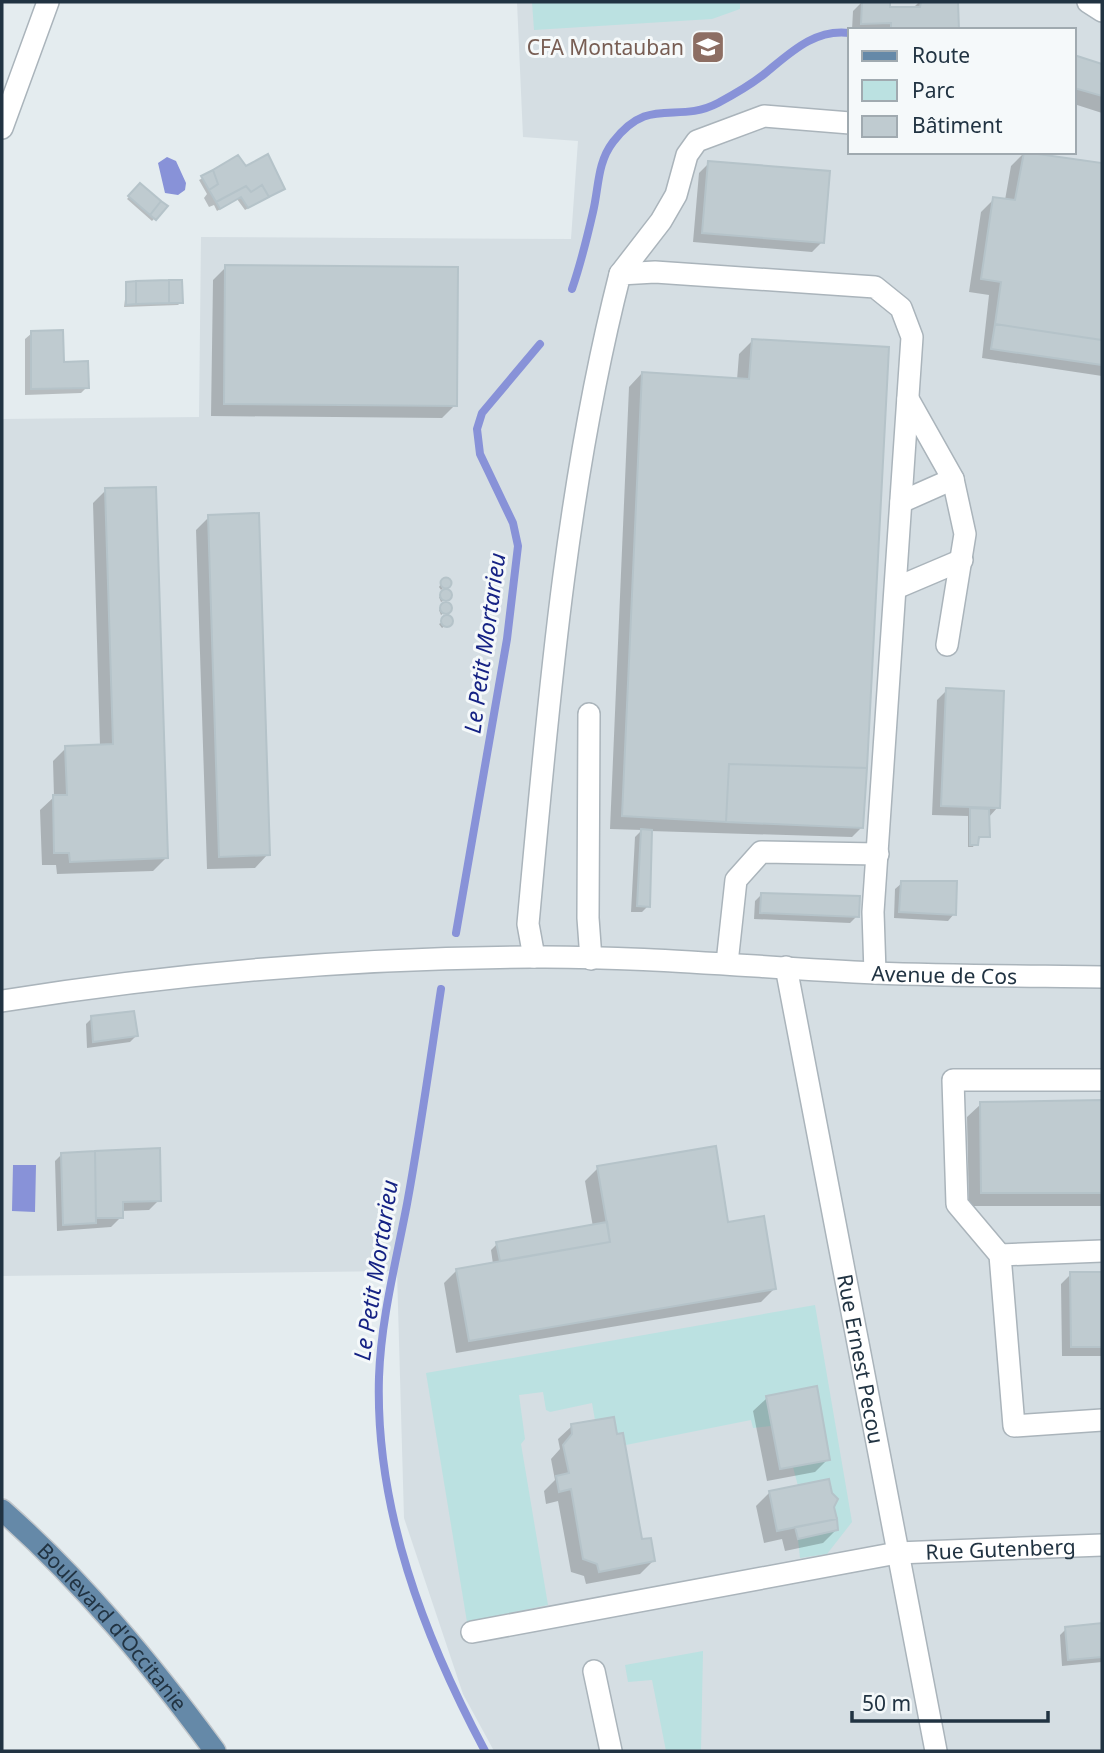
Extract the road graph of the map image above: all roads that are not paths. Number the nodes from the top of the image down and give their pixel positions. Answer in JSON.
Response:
{"nodes":[{"id":1,"x":48,"y":2,"type":"edge"},
{"id":2,"x":1088,"y":2,"type":"edge"},
{"id":3,"x":1102,"y":11,"type":"edge"},
{"id":4,"x":848,"y":123,"type":"edge"},
{"id":5,"x":2,"y":128,"type":"edge"},
{"id":6,"x":620,"y":274,"type":"junction"},
{"id":7,"x":908,"y":399,"type":"junction"},
{"id":8,"x":953,"y":479,"type":"junction"},
{"id":9,"x":901,"y":502,"type":"junction"},
{"id":10,"x":962,"y":561,"type":"junction"},
{"id":11,"x":895,"y":588,"type":"junction"},
{"id":12,"x":947,"y":645,"type":"dead end"},
{"id":13,"x":589,"y":715,"type":"dead end"},
{"id":14,"x":878,"y":854,"type":"junction"},
{"id":15,"x":534,"y":957,"type":"junction"},
{"id":16,"x":591,"y":959,"type":"junction"},
{"id":17,"x":727,"y":963,"type":"junction"},
{"id":18,"x":786,"y":967,"type":"junction"},
{"id":19,"x":875,"y":973,"type":"junction"},
{"id":20,"x":1102,"y":977,"type":"edge"},
{"id":21,"x":2,"y":1000,"type":"edge"},
{"id":22,"x":1102,"y":1080,"type":"edge"},
{"id":23,"x":1102,"y":1251,"type":"edge"},
{"id":24,"x":1000,"y":1255,"type":"junction"},
{"id":25,"x":1102,"y":1420,"type":"edge"},
{"id":26,"x":2,"y":1510,"type":"edge"},
{"id":27,"x":1102,"y":1545,"type":"edge"},
{"id":28,"x":897,"y":1553,"type":"junction"},
{"id":29,"x":472,"y":1632,"type":"dead end"},
{"id":30,"x":594,"y":1671,"type":"dead end"},
{"id":31,"x":215,"y":1751,"type":"edge"},
{"id":32,"x":611,"y":1751,"type":"edge"},
{"id":33,"x":936,"y":1751,"type":"edge"}],
"edges":[{"from":1,"to":5,"type":"street"},
{"from":2,"to":3,"type":"street"},
{"from":4,"to":6,"type":"street"},
{"from":6,"to":7,"type":"street"},
{"from":6,"to":15,"type":"street"},
{"from":7,"to":8,"type":"street"},
{"from":7,"to":9,"type":"street"},
{"from":8,"to":9,"type":"street"},
{"from":8,"to":10,"type":"street"},
{"from":9,"to":11,"type":"street"},
{"from":10,"to":11,"type":"street"},
{"from":10,"to":12,"type":"street"},
{"from":11,"to":14,"type":"street"},
{"from":13,"to":16,"type":"street"},
{"from":14,"to":17,"type":"street"},
{"from":14,"to":19,"type":"street"},
{"from":15,"to":16,"type":"street","name":"Avenue de Cos"},
{"from":15,"to":21,"type":"street","name":"Avenue de Cos"},
{"from":16,"to":17,"type":"street","name":"Avenue de Cos"},
{"from":17,"to":18,"type":"street","name":"Avenue de Cos"},
{"from":18,"to":19,"type":"street","name":"Avenue de Cos"},
{"from":18,"to":28,"type":"street","name":"Rue Ernest Pecou"},
{"from":19,"to":20,"type":"street","name":"Avenue de Cos"},
{"from":22,"to":24,"type":"street"},
{"from":23,"to":24,"type":"street"},
{"from":24,"to":25,"type":"street"},
{"from":26,"to":31,"type":"main road","name":"Boulevard d'Occitanie"},
{"from":27,"to":28,"type":"street","name":"Rue Gutenberg"},
{"from":28,"to":29,"type":"street","name":"Rue Gutenberg"},
{"from":28,"to":33,"type":"street","name":"Rue Ernest Pecou"},
{"from":30,"to":32,"type":"street"}]}
